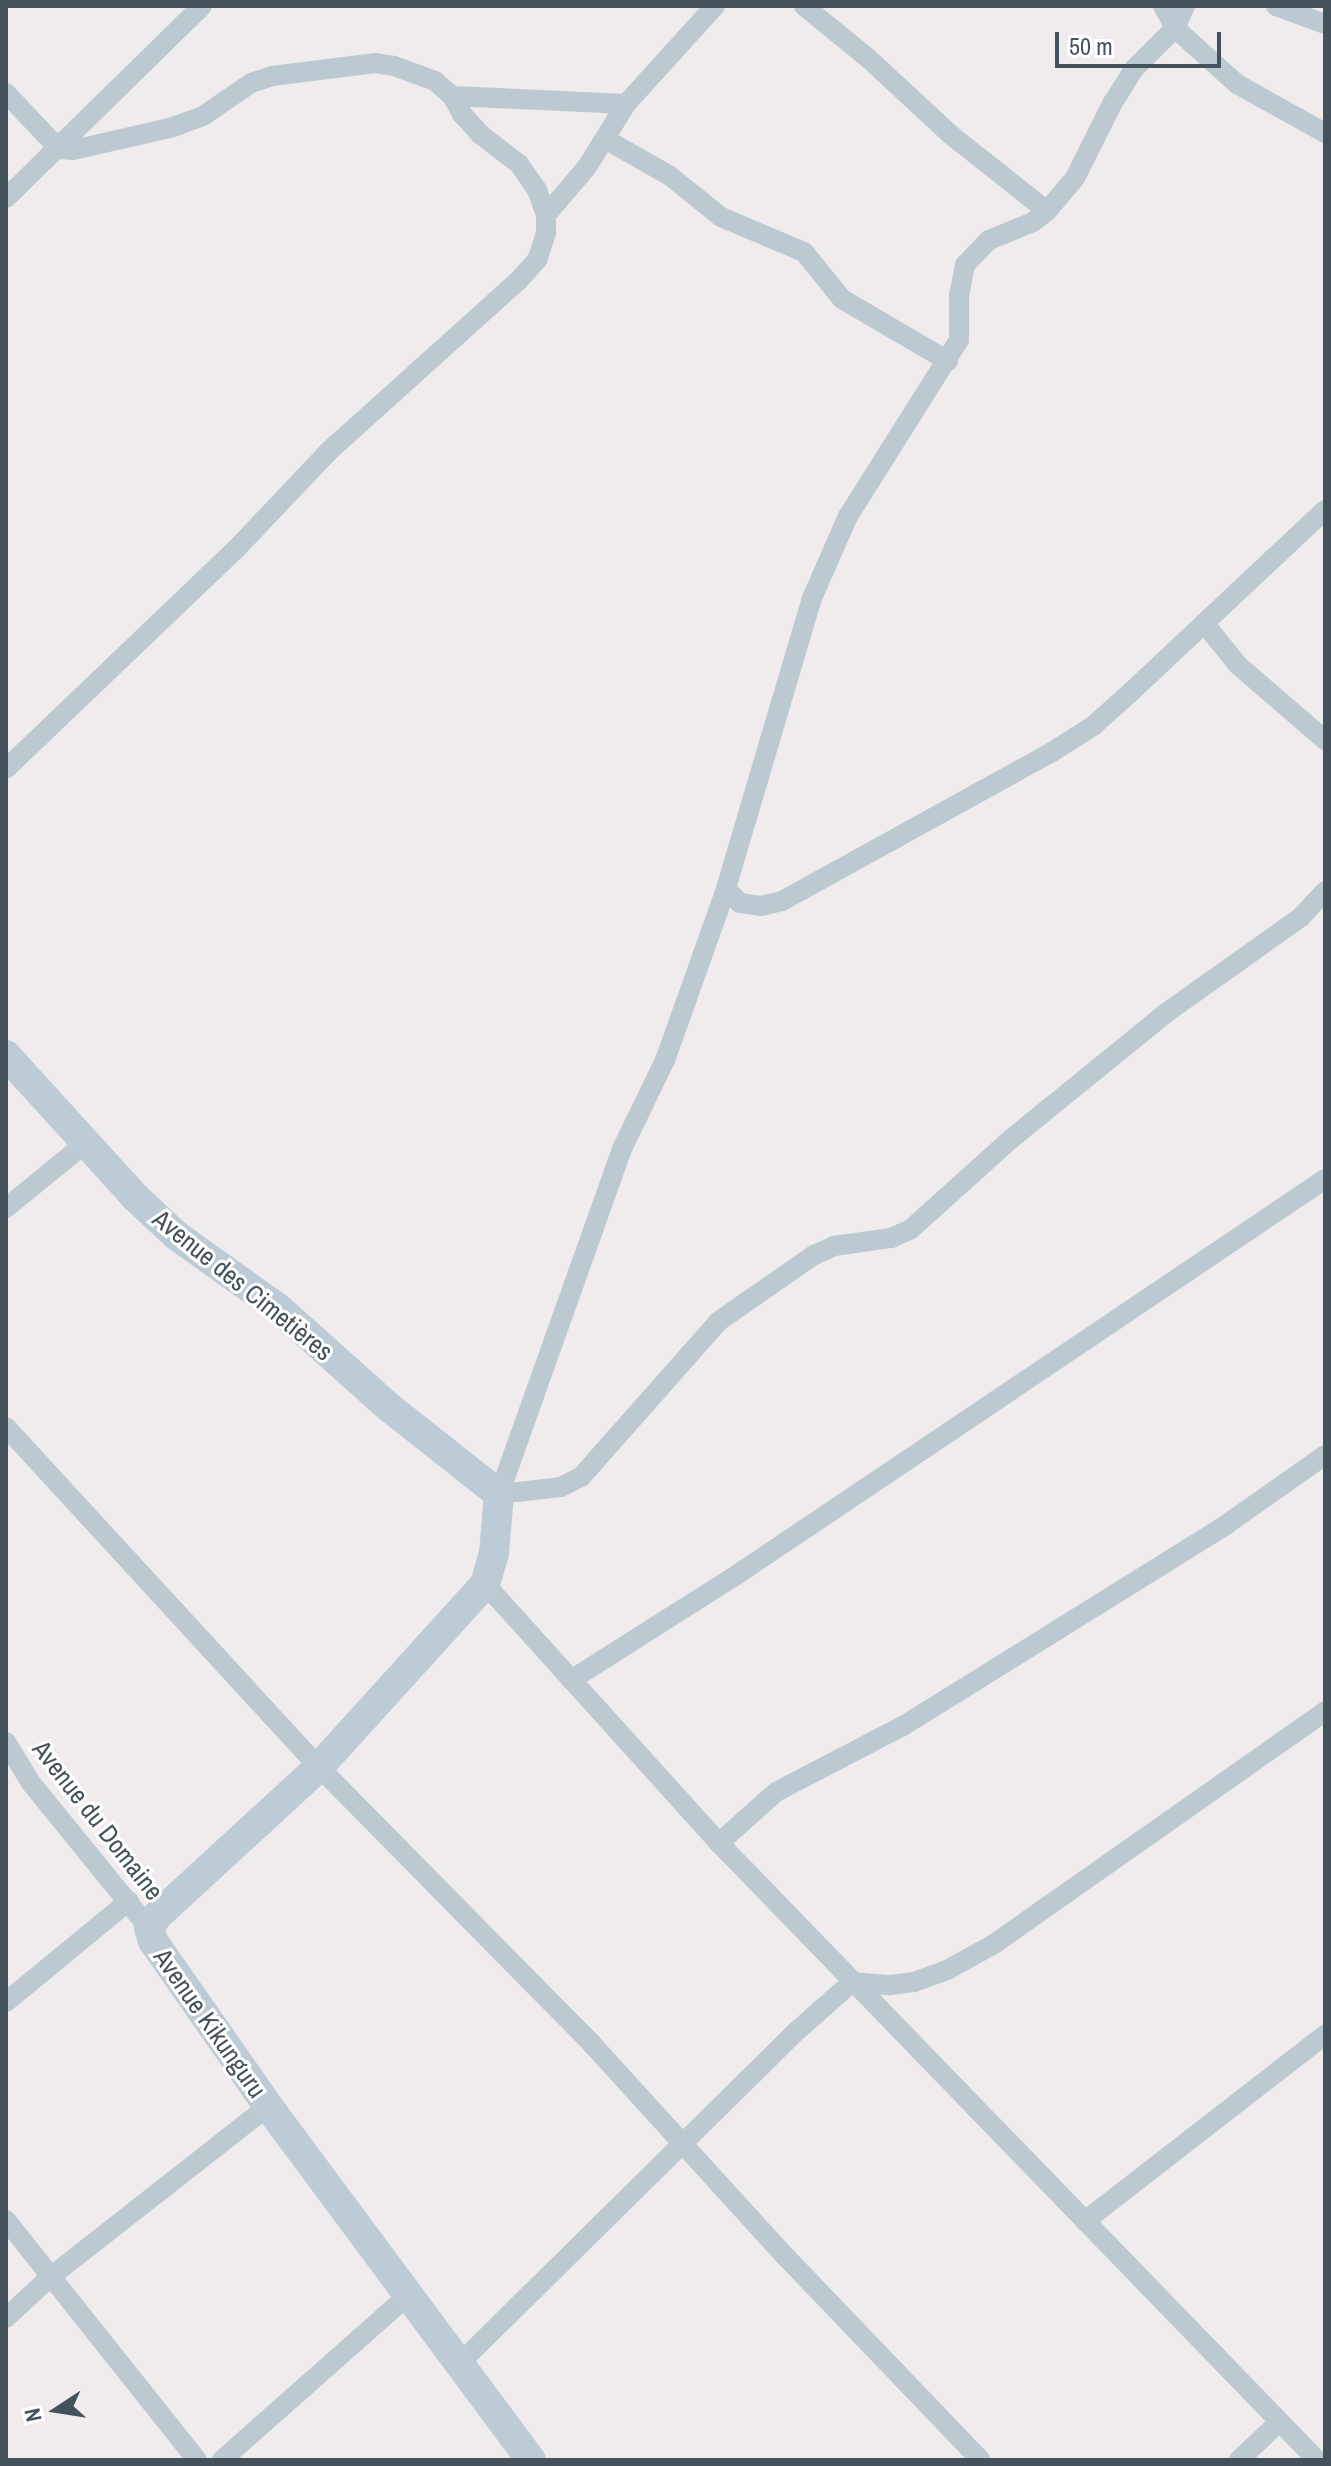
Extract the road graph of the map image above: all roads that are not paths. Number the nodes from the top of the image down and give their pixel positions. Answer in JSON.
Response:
{"nodes":[{"id":1,"x":202,"y":6,"type":"edge"},
{"id":2,"x":715,"y":6,"type":"edge"},
{"id":3,"x":804,"y":6,"type":"edge"},
{"id":4,"x":1163,"y":6,"type":"edge"},
{"id":5,"x":1185,"y":6,"type":"edge"},
{"id":6,"x":1276,"y":6,"type":"edge"},
{"id":7,"x":1325,"y":24,"type":"edge"},
{"id":8,"x":1175,"y":28,"type":"junction"},
{"id":9,"x":6,"y":93,"type":"edge"},
{"id":10,"x":452,"y":96,"type":"junction"},
{"id":11,"x":626,"y":104,"type":"junction"},
{"id":12,"x":1325,"y":133,"type":"edge"},
{"id":13,"x":605,"y":139,"type":"junction"},
{"id":14,"x":59,"y":149,"type":"junction"},
{"id":15,"x":6,"y":198,"type":"edge"},
{"id":16,"x":1047,"y":211,"type":"junction"},
{"id":17,"x":546,"y":215,"type":"junction"},
{"id":18,"x":948,"y":361,"type":"junction"},
{"id":19,"x":1325,"y":510,"type":"edge"},
{"id":20,"x":1204,"y":623,"type":"junction"},
{"id":21,"x":1325,"y":740,"type":"edge"},
{"id":22,"x":6,"y":769,"type":"edge"},
{"id":23,"x":726,"y":889,"type":"junction"},
{"id":24,"x":1325,"y":891,"type":"edge"},
{"id":25,"x":6,"y":1055,"type":"edge"},
{"id":26,"x":87,"y":1142,"type":"junction"},
{"id":27,"x":1325,"y":1179,"type":"edge"},
{"id":28,"x":6,"y":1208,"type":"edge"},
{"id":29,"x":6,"y":1427,"type":"edge"},
{"id":30,"x":1325,"y":1455,"type":"edge"},
{"id":31,"x":499,"y":1494,"type":"junction"},
{"id":32,"x":485,"y":1584,"type":"junction"},
{"id":33,"x":571,"y":1680,"type":"junction"},
{"id":34,"x":1325,"y":1711,"type":"edge"},
{"id":35,"x":6,"y":1742,"type":"edge"},
{"id":36,"x":319,"y":1767,"type":"junction"},
{"id":37,"x":719,"y":1843,"type":"junction"},
{"id":38,"x":129,"y":1901,"type":"junction"},
{"id":39,"x":149,"y":1928,"type":"junction"},
{"id":40,"x":852,"y":1982,"type":"junction"},
{"id":41,"x":6,"y":2002,"type":"edge"},
{"id":42,"x":1325,"y":2035,"type":"edge"},
{"id":43,"x":268,"y":2106,"type":"junction"},
{"id":44,"x":685,"y":2144,"type":"junction"},
{"id":45,"x":6,"y":2220,"type":"edge"},
{"id":46,"x":1085,"y":2221,"type":"junction"},
{"id":47,"x":49,"y":2278,"type":"junction"},
{"id":48,"x":406,"y":2297,"type":"junction"},
{"id":49,"x":6,"y":2318,"type":"edge"},
{"id":50,"x":460,"y":2363,"type":"junction"},
{"id":51,"x":1279,"y":2422,"type":"junction"},
{"id":52,"x":197,"y":2460,"type":"edge"},
{"id":53,"x":222,"y":2460,"type":"edge"},
{"id":54,"x":531,"y":2460,"type":"edge"},
{"id":55,"x":981,"y":2460,"type":"edge"},
{"id":56,"x":1239,"y":2460,"type":"edge"},
{"id":57,"x":1317,"y":2460,"type":"edge"}],
"edges":[{"from":1,"to":14,"type":"street"},
{"from":2,"to":11,"type":"street"},
{"from":3,"to":16,"type":"street"},
{"from":4,"to":8,"type":"street"},
{"from":5,"to":8,"type":"street"},
{"from":6,"to":7,"type":"street"},
{"from":8,"to":12,"type":"street"},
{"from":8,"to":16,"type":"street"},
{"from":9,"to":14,"type":"street"},
{"from":10,"to":11,"type":"street"},
{"from":10,"to":14,"type":"street"},
{"from":10,"to":17,"type":"street"},
{"from":11,"to":13,"type":"street"},
{"from":13,"to":17,"type":"street"},
{"from":13,"to":18,"type":"street"},
{"from":14,"to":15,"type":"street"},
{"from":16,"to":18,"type":"street"},
{"from":17,"to":22,"type":"street"},
{"from":18,"to":23,"type":"street"},
{"from":19,"to":20,"type":"street"},
{"from":20,"to":21,"type":"street"},
{"from":20,"to":23,"type":"street"},
{"from":23,"to":31,"type":"street"},
{"from":24,"to":31,"type":"street"},
{"from":25,"to":26,"type":"street","name":"Avenue des Cimetières"},
{"from":26,"to":28,"type":"street"},
{"from":26,"to":31,"type":"street","name":"Avenue des Cimetières"},
{"from":27,"to":33,"type":"street"},
{"from":29,"to":36,"type":"street"},
{"from":30,"to":37,"type":"street"},
{"from":31,"to":32,"type":"street","name":"Avenue Kikunguru"},
{"from":32,"to":33,"type":"street"},
{"from":32,"to":36,"type":"street","name":"Avenue Kikunguru"},
{"from":33,"to":37,"type":"street"},
{"from":34,"to":40,"type":"street"},
{"from":35,"to":38,"type":"street","name":"Avenue du Domaine"},
{"from":36,"to":39,"type":"street","name":"Avenue Kikunguru"},
{"from":36,"to":44,"type":"street"},
{"from":37,"to":40,"type":"street"},
{"from":38,"to":39,"type":"street","name":"Avenue du Domaine"},
{"from":38,"to":41,"type":"street"},
{"from":39,"to":43,"type":"street","name":"Avenue Kikunguru"},
{"from":40,"to":44,"type":"street"},
{"from":40,"to":46,"type":"street"},
{"from":42,"to":46,"type":"street"},
{"from":43,"to":47,"type":"street"},
{"from":43,"to":48,"type":"street","name":"Avenue Kikunguru"},
{"from":44,"to":50,"type":"street"},
{"from":44,"to":55,"type":"street"},
{"from":45,"to":47,"type":"street"},
{"from":46,"to":51,"type":"street"},
{"from":47,"to":49,"type":"street"},
{"from":47,"to":52,"type":"street"},
{"from":48,"to":50,"type":"street","name":"Avenue Kikunguru"},
{"from":48,"to":53,"type":"street"},
{"from":50,"to":54,"type":"street","name":"Avenue Kikunguru"},
{"from":51,"to":56,"type":"street"},
{"from":51,"to":57,"type":"street"}]}
